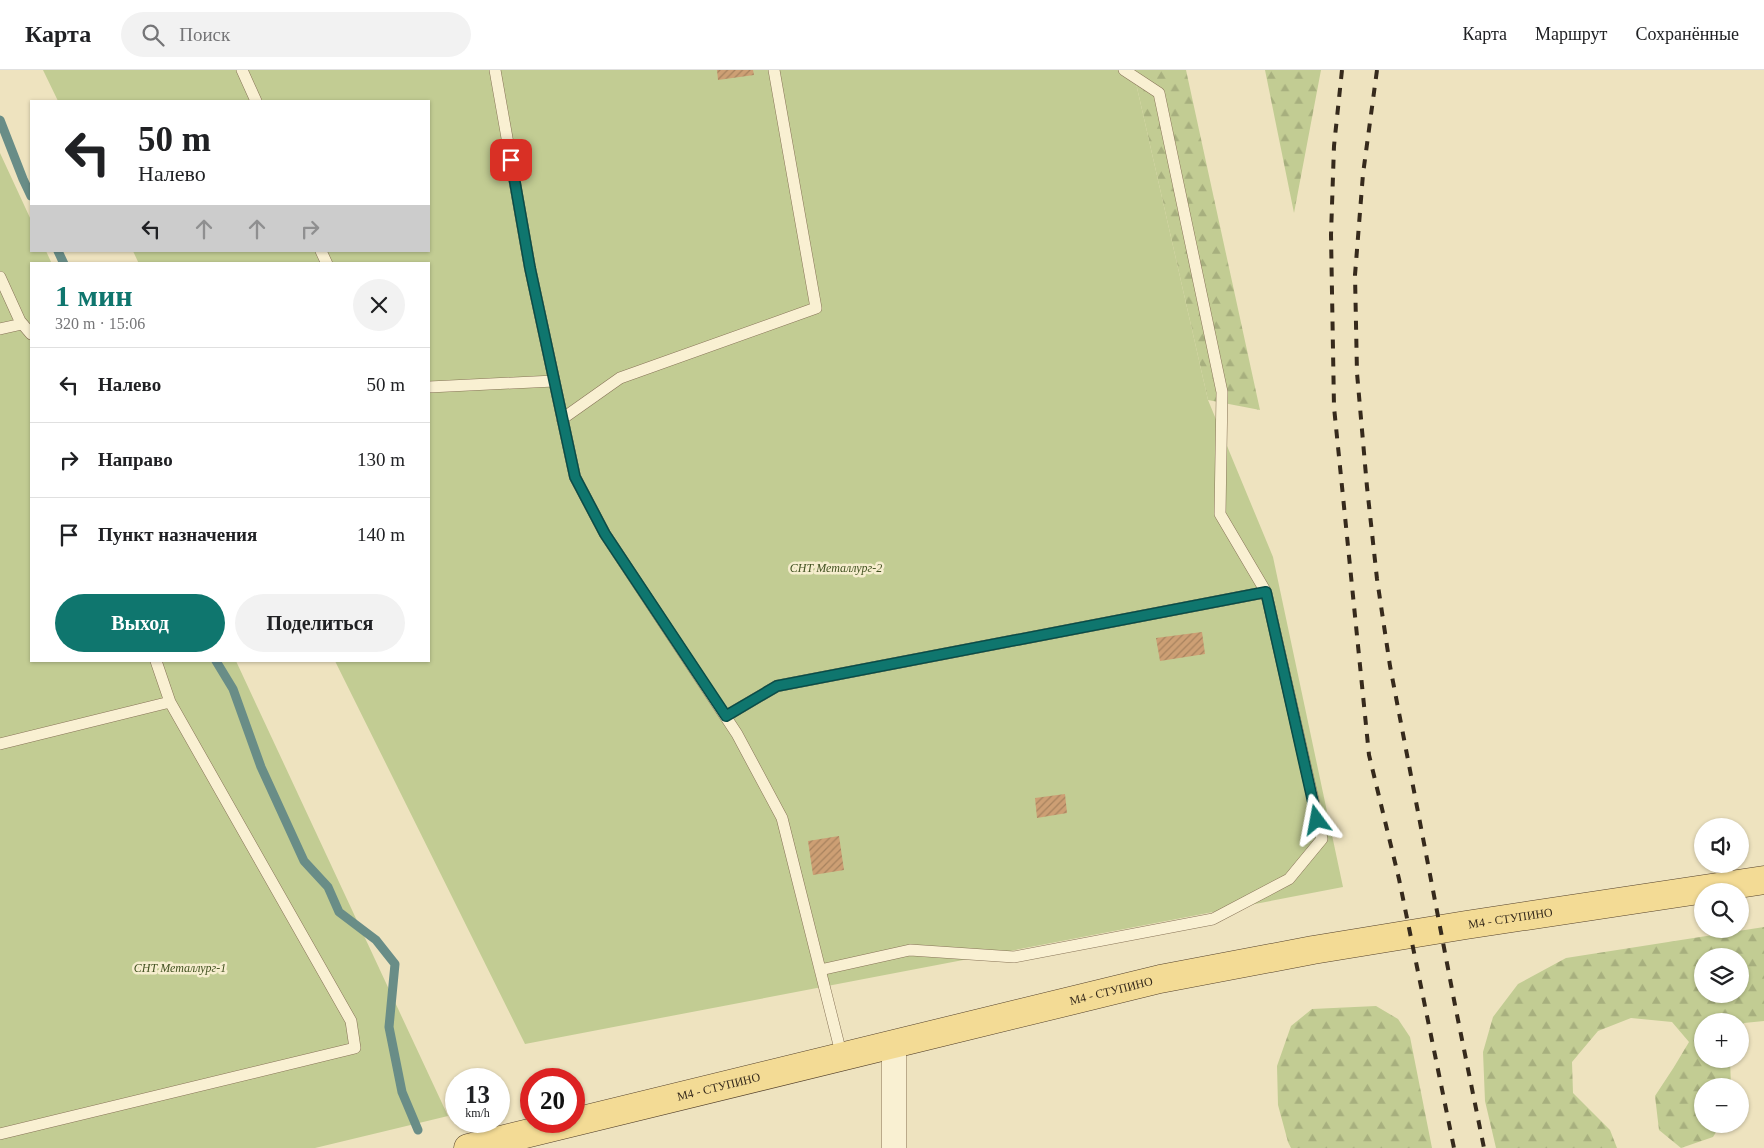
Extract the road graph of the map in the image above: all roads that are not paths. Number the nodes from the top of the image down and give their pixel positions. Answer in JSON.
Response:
{"nodes":[{"id":1,"x":242,"y":70,"type":"edge"},
{"id":2,"x":495,"y":70,"type":"edge"},
{"id":3,"x":774,"y":70,"type":"edge"},
{"id":4,"x":1124,"y":70,"type":"edge"},
{"id":5,"x":256,"y":100,"type":"edge"},
{"id":6,"x":0,"y":277,"type":"edge"},
{"id":7,"x":22,"y":324,"type":"junction"},
{"id":8,"x":0,"y":329,"type":"edge"},
{"id":9,"x":30,"y":333,"type":"edge"},
{"id":10,"x":554,"y":381,"type":"junction"},
{"id":11,"x":430,"y":387,"type":"edge"},
{"id":12,"x":562,"y":419,"type":"junction"},
{"id":13,"x":1266,"y":592,"type":"junction"},
{"id":14,"x":156,"y":662,"type":"edge"},
{"id":15,"x":170,"y":702,"type":"junction"},
{"id":16,"x":726,"y":716,"type":"junction"},
{"id":17,"x":0,"y":744,"type":"edge"},
{"id":18,"x":1764,"y":880,"type":"edge"},
{"id":19,"x":820,"y":970,"type":"junction"},
{"id":20,"x":894,"y":1044,"type":"junction"},
{"id":21,"x":842,"y":1057,"type":"junction"},
{"id":22,"x":0,"y":1134,"type":"edge"},
{"id":23,"x":468,"y":1148,"type":"edge"},
{"id":24,"x":894,"y":1148,"type":"edge"}],
"edges":[{"from":1,"to":5,"type":"lane"},
{"from":2,"to":10,"type":"lane"},
{"from":3,"to":12,"type":"lane"},
{"from":4,"to":13,"type":"lane"},
{"from":6,"to":7,"type":"lane"},
{"from":7,"to":8,"type":"lane"},
{"from":7,"to":9,"type":"lane"},
{"from":10,"to":11,"type":"lane"},
{"from":10,"to":12,"type":"lane"},
{"from":12,"to":16,"type":"lane"},
{"from":13,"to":16,"type":"lane"},
{"from":13,"to":19,"type":"lane"},
{"from":14,"to":15,"type":"lane"},
{"from":15,"to":17,"type":"lane"},
{"from":15,"to":22,"type":"lane"},
{"from":16,"to":19,"type":"lane"},
{"from":18,"to":20,"type":"main road","name":"М4 - СТУПИНО"},
{"from":19,"to":21,"type":"lane"},
{"from":20,"to":21,"type":"main road","name":"М4 - СТУПИНО"},
{"from":20,"to":24,"type":"street"},
{"from":21,"to":23,"type":"main road","name":"М4 - СТУПИНО"}]}
